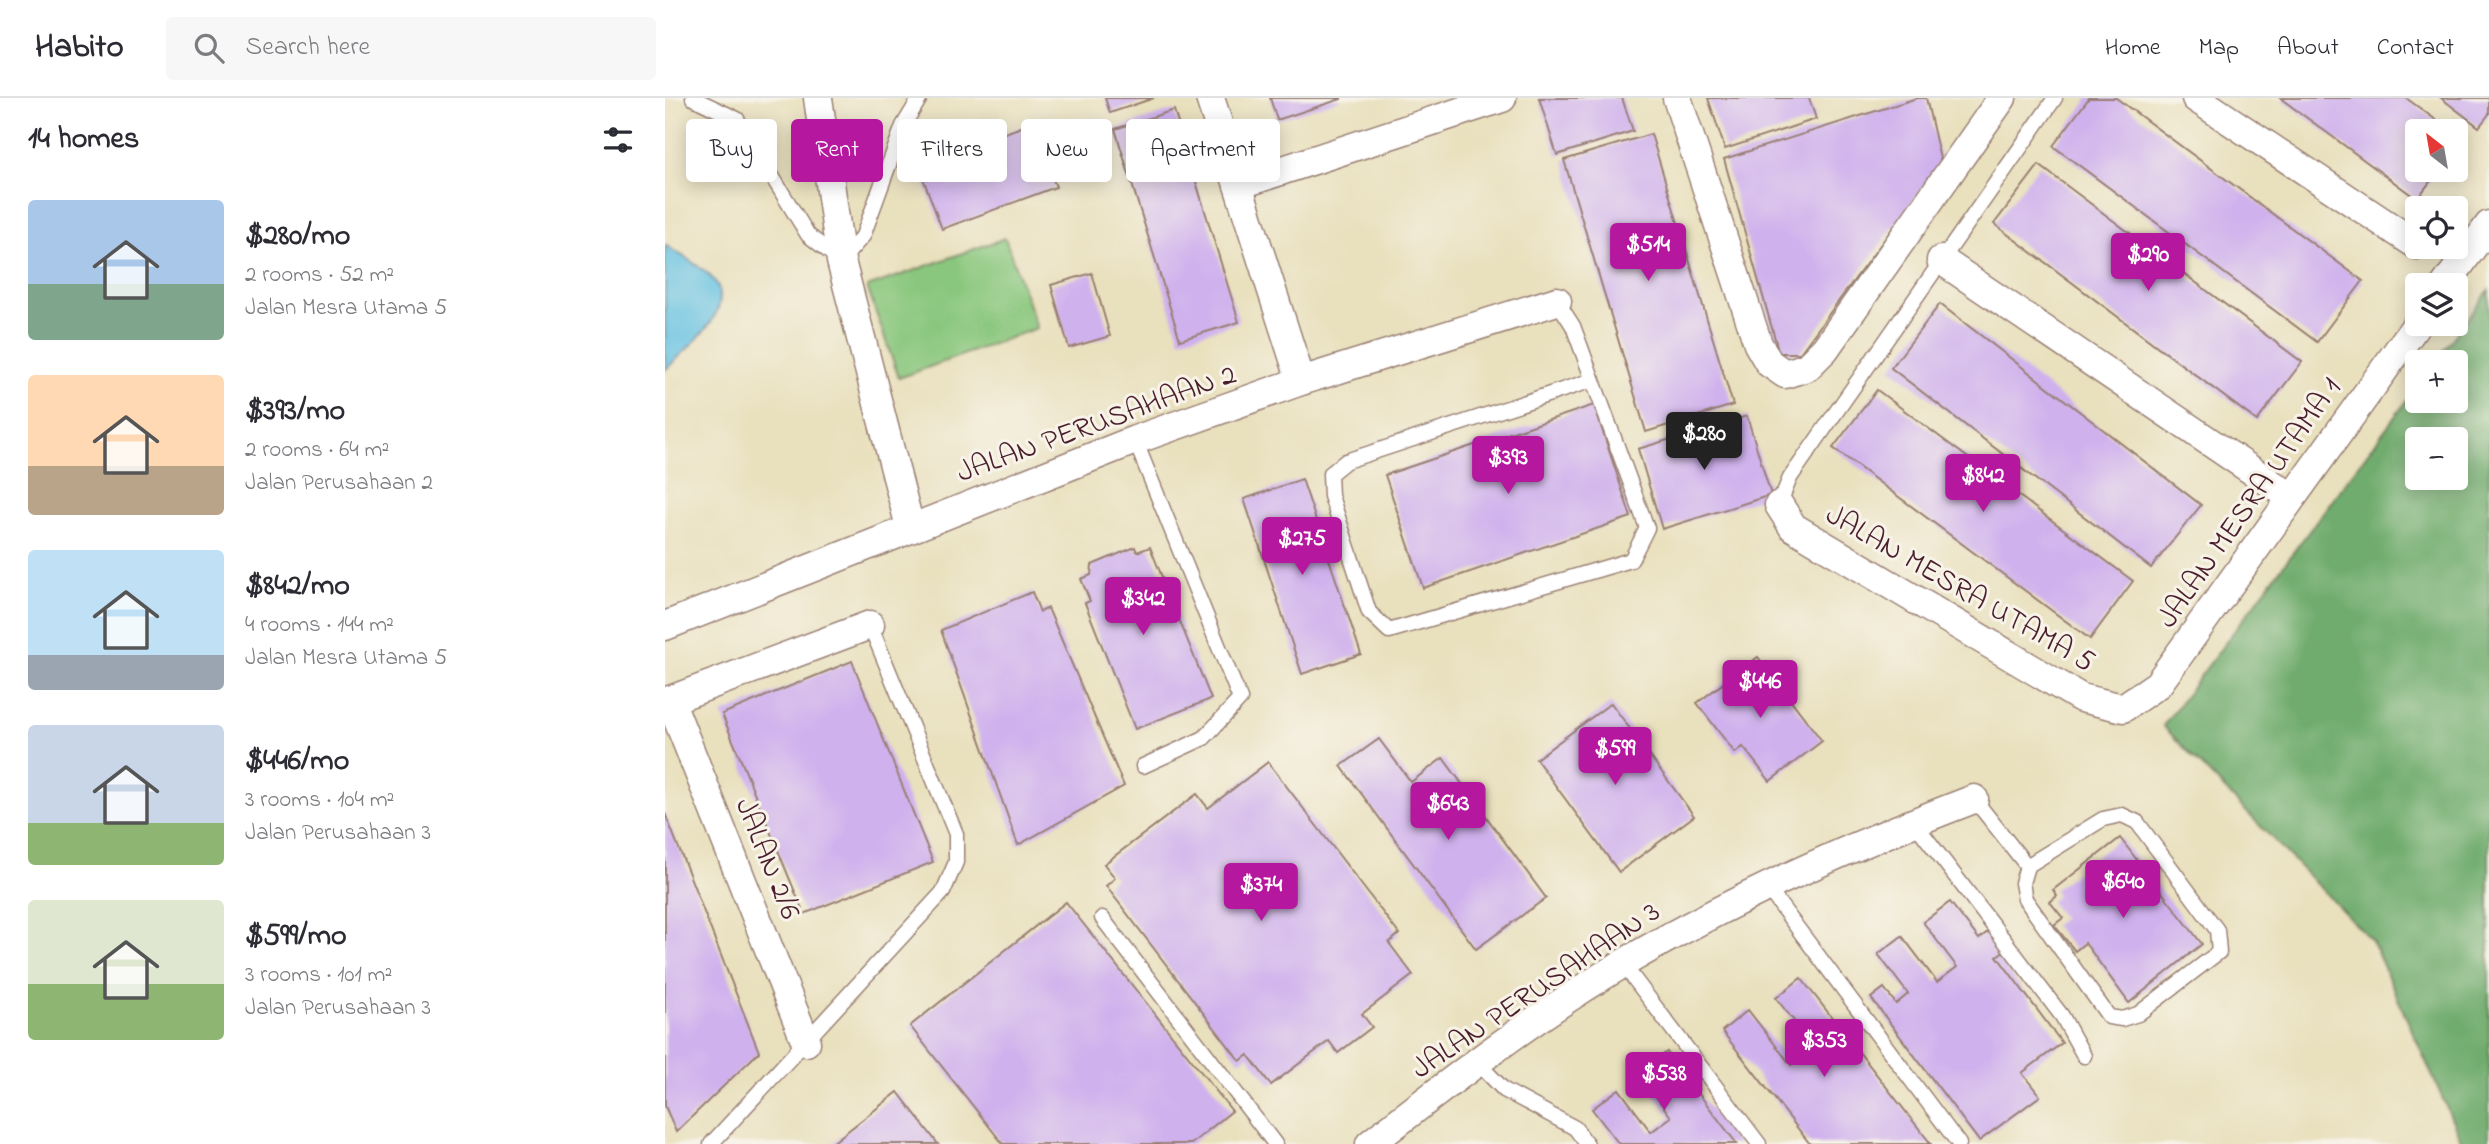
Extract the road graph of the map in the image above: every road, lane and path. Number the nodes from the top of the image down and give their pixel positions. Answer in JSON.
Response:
{"nodes":[{"id":1,"x":693,"y":98,"type":"edge"},
{"id":2,"x":818,"y":98,"type":"edge"},
{"id":3,"x":920,"y":98,"type":"edge"},
{"id":4,"x":1210,"y":98,"type":"edge"},
{"id":5,"x":1677,"y":98,"type":"edge"},
{"id":6,"x":2055,"y":98,"type":"edge"},
{"id":7,"x":2196,"y":98,"type":"edge"},
{"id":8,"x":1500,"y":99,"type":"edge"},
{"id":9,"x":1990,"y":102,"type":"edge"},
{"id":10,"x":1238,"y":185,"type":"junction"},
{"id":11,"x":2489,"y":225,"type":"edge"},
{"id":12,"x":2405,"y":237,"type":"edge"},
{"id":13,"x":2431,"y":259,"type":"edge"},
{"id":14,"x":1941,"y":260,"type":"junction"},
{"id":15,"x":841,"y":261,"type":"junction"},
{"id":16,"x":2445,"y":273,"type":"edge"},
{"id":17,"x":2454,"y":273,"type":"edge"},
{"id":18,"x":1557,"y":301,"type":"joint"},
{"id":19,"x":2408,"y":336,"type":"edge"},
{"id":20,"x":1593,"y":380,"type":"junction"},
{"id":21,"x":1301,"y":382,"type":"junction"},
{"id":22,"x":1135,"y":440,"type":"junction"},
{"id":23,"x":2291,"y":497,"type":"junction"},
{"id":24,"x":1779,"y":505,"type":"joint"},
{"id":25,"x":910,"y":527,"type":"junction"},
{"id":26,"x":870,"y":625,"type":"joint"},
{"id":27,"x":665,"y":626,"type":"edge"},
{"id":28,"x":667,"y":701,"type":"edge"},
{"id":29,"x":2123,"y":708,"type":"joint"},
{"id":30,"x":1143,"y":766,"type":"dead end"},
{"id":31,"x":1974,"y":799,"type":"joint"},
{"id":32,"x":1914,"y":822,"type":"junction"},
{"id":33,"x":2027,"y":866,"type":"junction"},
{"id":34,"x":1766,"y":887,"type":"junction"},
{"id":35,"x":1102,"y":918,"type":"dead end"},
{"id":36,"x":1623,"y":964,"type":"junction"},
{"id":37,"x":806,"y":1042,"type":"junction"},
{"id":38,"x":2084,"y":1056,"type":"dead end"},
{"id":39,"x":1476,"y":1061,"type":"junction"},
{"id":40,"x":711,"y":1144,"type":"edge"},
{"id":41,"x":1276,"y":1144,"type":"edge"},
{"id":42,"x":1370,"y":1144,"type":"edge"},
{"id":43,"x":1587,"y":1144,"type":"edge"},
{"id":44,"x":1759,"y":1144,"type":"edge"},
{"id":45,"x":1959,"y":1144,"type":"edge"}],
"edges":[{"from":1,"to":15,"type":"lane"},
{"from":2,"to":15,"type":"street"},
{"from":3,"to":15,"type":"lane"},
{"from":4,"to":10,"type":"street"},
{"from":5,"to":9,"type":"street"},
{"from":6,"to":14,"type":"lane"},
{"from":7,"to":12,"type":"street"},
{"from":8,"to":10,"type":"street"},
{"from":10,"to":21,"type":"street"},
{"from":11,"to":17,"type":"street"},
{"from":13,"to":16,"type":"street"},
{"from":14,"to":23,"type":"street"},
{"from":14,"to":24,"type":"lane"},
{"from":15,"to":25,"type":"street"},
{"from":18,"to":20,"type":"lane"},
{"from":18,"to":21,"type":"street","name":"JALAN PERUSAHAAN 2"},
{"from":19,"to":23,"type":"street","name":"JALAN MESRA UTAMA 1"},
{"from":20,"to":20,"type":"lane"},
{"from":21,"to":22,"type":"street","name":"JALAN PERUSAHAAN 2"},
{"from":22,"to":25,"type":"street","name":"JALAN PERUSAHAAN 2"},
{"from":22,"to":30,"type":"lane"},
{"from":23,"to":29,"type":"street","name":"JALAN MESRA UTAMA 1"},
{"from":24,"to":29,"type":"street","name":"JALAN MESRA UTAMA 5"},
{"from":25,"to":27,"type":"street","name":"JALAN PERUSAHAAN 2"},
{"from":26,"to":28,"type":"street"},
{"from":26,"to":37,"type":"lane"},
{"from":28,"to":37,"type":"street","name":"JALAN 2/6"},
{"from":31,"to":32,"type":"street","name":"JALAN PERUSAHAAN 3"},
{"from":31,"to":33,"type":"lane"},
{"from":32,"to":34,"type":"street","name":"JALAN PERUSAHAAN 3"},
{"from":32,"to":38,"type":"lane"},
{"from":33,"to":33,"type":"lane"},
{"from":34,"to":36,"type":"street","name":"JALAN PERUSAHAAN 3"},
{"from":34,"to":45,"type":"lane"},
{"from":35,"to":41,"type":"lane"},
{"from":36,"to":39,"type":"street","name":"JALAN PERUSAHAAN 3"},
{"from":36,"to":44,"type":"lane"},
{"from":37,"to":40,"type":"lane"},
{"from":39,"to":42,"type":"street","name":"JALAN PERUSAHAAN 3"},
{"from":39,"to":43,"type":"lane"}]}
